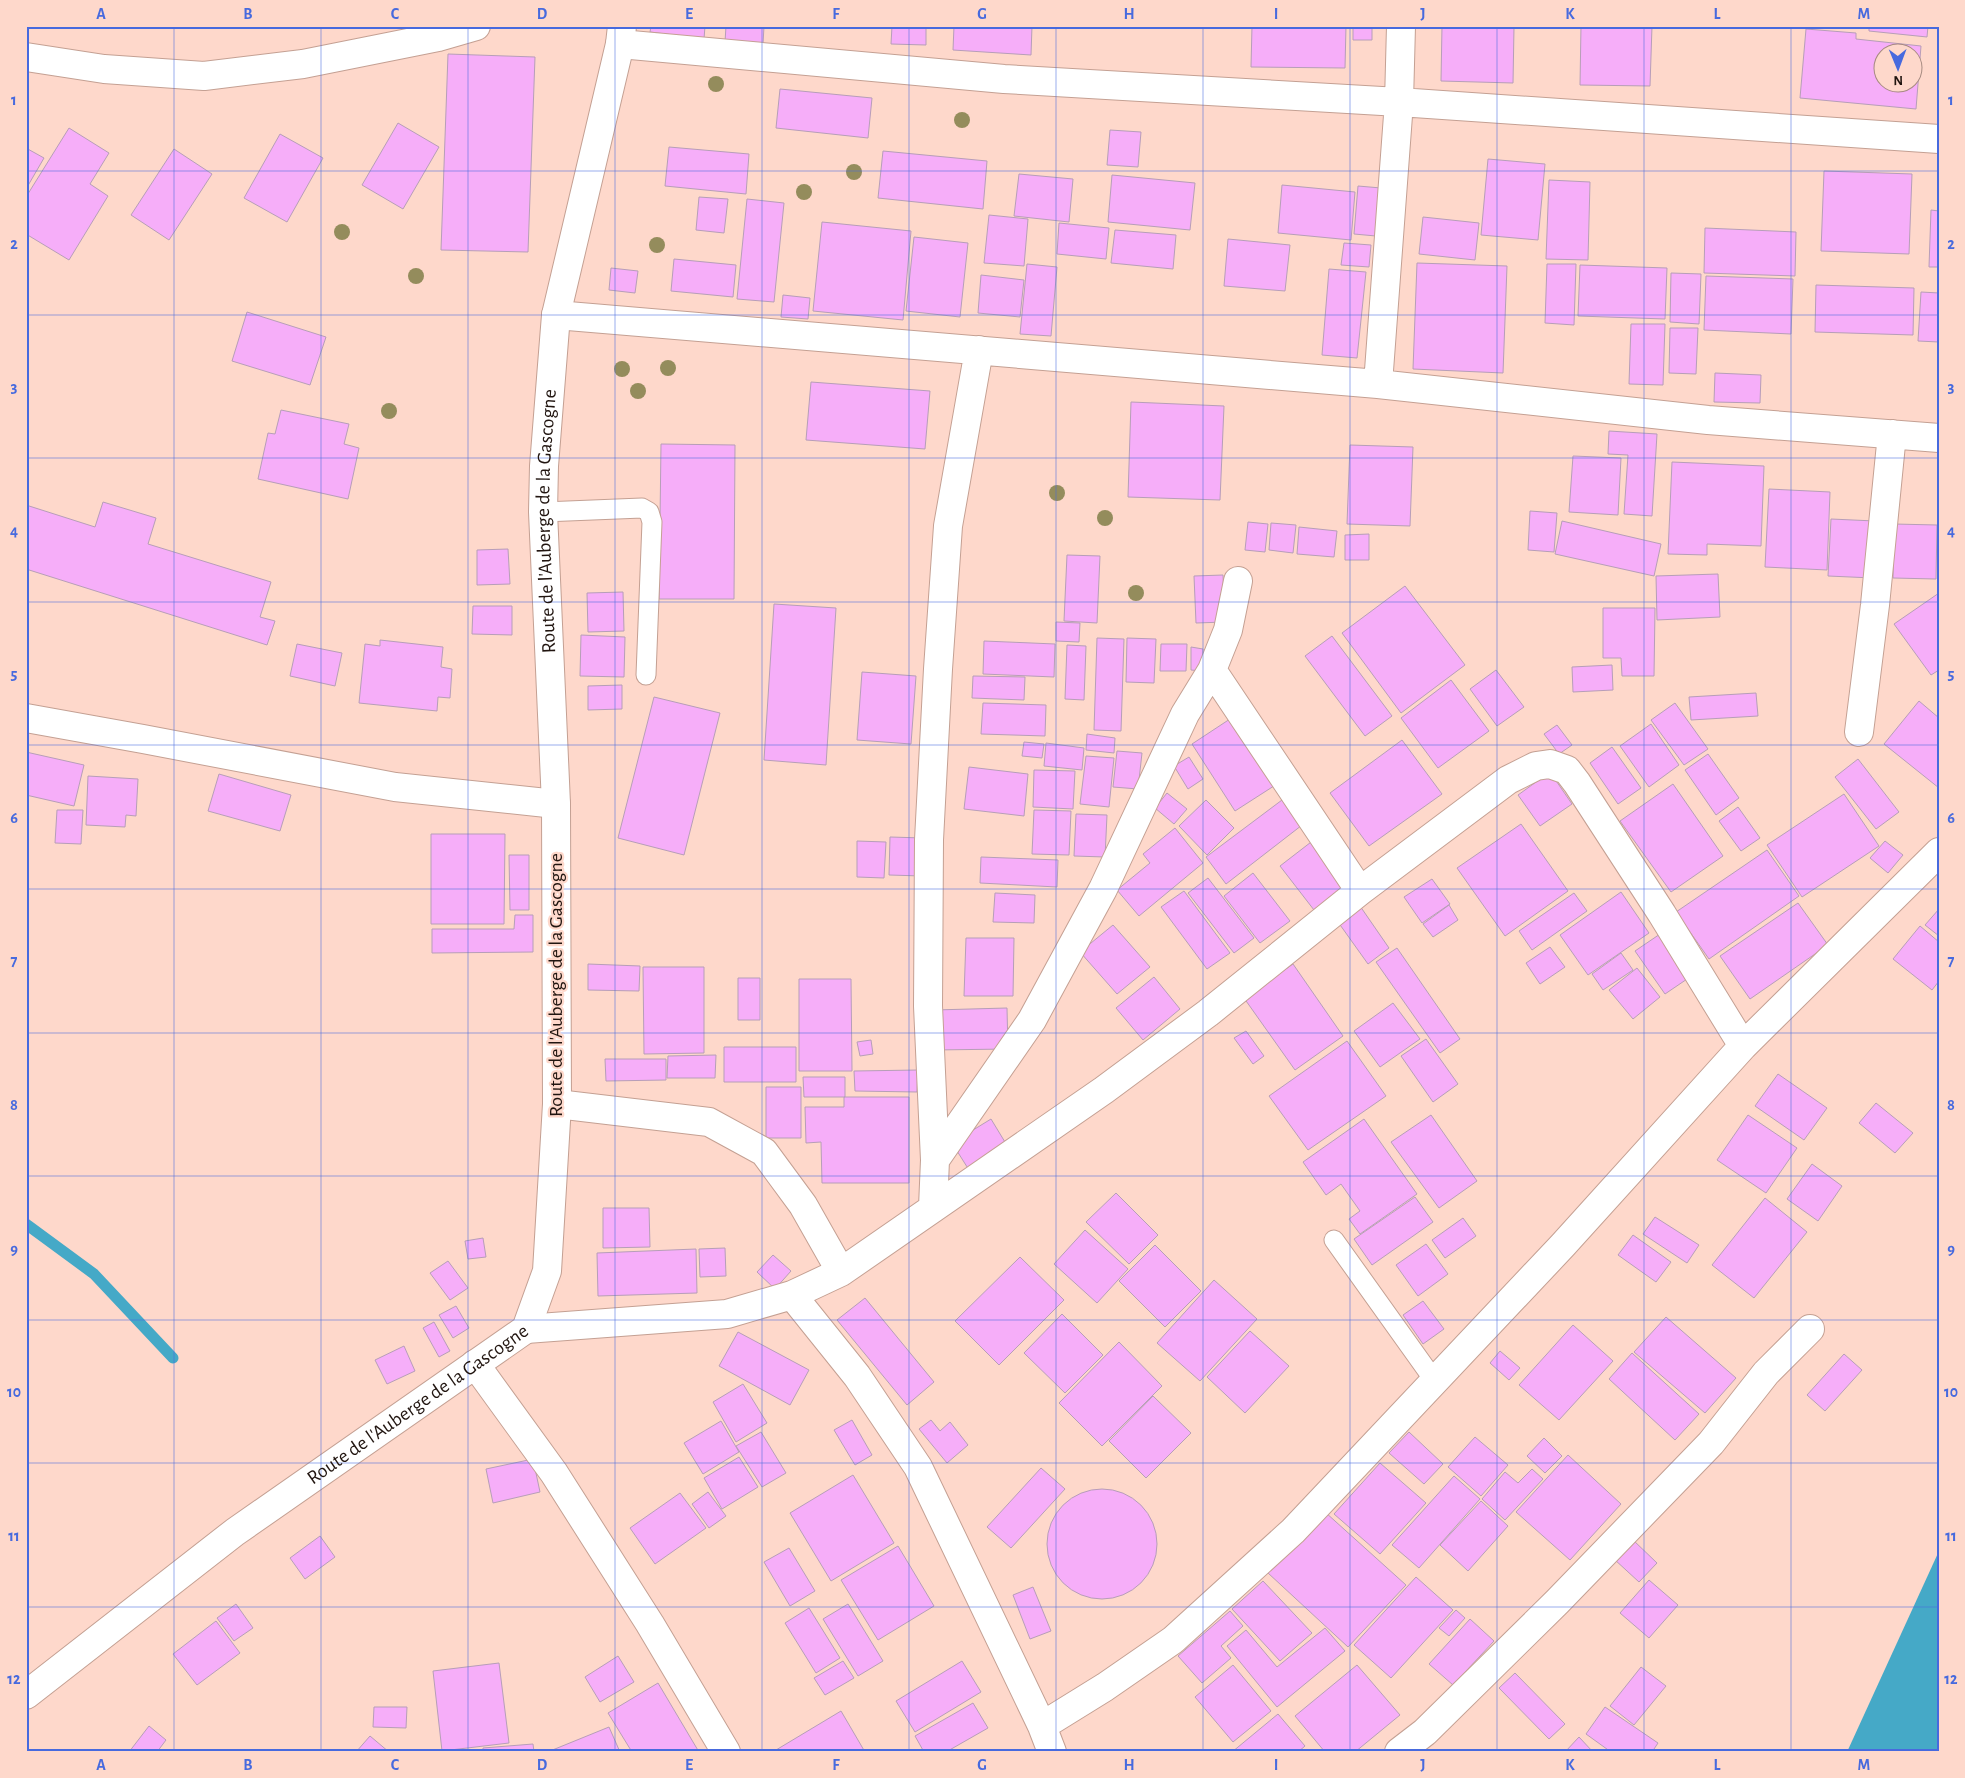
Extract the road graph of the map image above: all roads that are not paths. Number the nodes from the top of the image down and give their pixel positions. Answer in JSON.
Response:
{"nodes":[{"id":1,"x":476,"y":26,"type":"edge"},
{"id":2,"x":1401,"y":26,"type":"edge"},
{"id":3,"x":621,"y":35,"type":"edge"},
{"id":4,"x":26,"y":57,"type":"edge"},
{"id":5,"x":1399,"y":102,"type":"junction"},
{"id":6,"x":1939,"y":139,"type":"edge"},
{"id":7,"x":556,"y":316,"type":"junction"},
{"id":8,"x":979,"y":350,"type":"junction"},
{"id":9,"x":1378,"y":384,"type":"junction"},
{"id":10,"x":1892,"y":434,"type":"junction"},
{"id":11,"x":1939,"y":438,"type":"edge"},
{"id":12,"x":543,"y":512,"type":"junction"},
{"id":13,"x":1238,"y":581,"type":"dead end"},
{"id":14,"x":1212,"y":670,"type":"junction"},
{"id":15,"x":646,"y":675,"type":"dead end"},
{"id":16,"x":26,"y":718,"type":"edge"},
{"id":17,"x":1859,"y":732,"type":"dead end"},
{"id":18,"x":556,"y":804,"type":"junction"},
{"id":19,"x":1939,"y":852,"type":"edge"},
{"id":20,"x":1360,"y":891,"type":"junction"},
{"id":21,"x":1743,"y":1046,"type":"junction"},
{"id":22,"x":557,"y":1104,"type":"junction"},
{"id":23,"x":935,"y":1160,"type":"junction"},
{"id":24,"x":933,"y":1207,"type":"junction"},
{"id":25,"x":1334,"y":1240,"type":"dead end"},
{"id":26,"x":841,"y":1272,"type":"junction"},
{"id":27,"x":792,"y":1295,"type":"junction"},
{"id":28,"x":526,"y":1329,"type":"junction"},
{"id":29,"x":1810,"y":1329,"type":"dead end"},
{"id":30,"x":475,"y":1364,"type":"junction"},
{"id":31,"x":1434,"y":1380,"type":"junction"},
{"id":32,"x":26,"y":1695,"type":"edge"},
{"id":33,"x":1042,"y":1726,"type":"junction"},
{"id":34,"x":726,"y":1752,"type":"edge"},
{"id":35,"x":1052,"y":1752,"type":"edge"},
{"id":36,"x":1399,"y":1752,"type":"edge"}],
"edges":[{"from":1,"to":4,"type":"street"},
{"from":2,"to":5,"type":"street"},
{"from":3,"to":5,"type":"street"},
{"from":3,"to":7,"type":"street","name":"Route de l'Auberge de la Gascogne"},
{"from":5,"to":6,"type":"street"},
{"from":5,"to":9,"type":"street"},
{"from":7,"to":8,"type":"street"},
{"from":7,"to":12,"type":"street","name":"Route de l'Auberge de la Gascogne"},
{"from":8,"to":9,"type":"street"},
{"from":8,"to":23,"type":"street"},
{"from":9,"to":10,"type":"street"},
{"from":10,"to":11,"type":"street"},
{"from":10,"to":17,"type":"street"},
{"from":12,"to":15,"type":"lane"},
{"from":12,"to":18,"type":"street","name":"Route de l'Auberge de la Gascogne"},
{"from":13,"to":14,"type":"street"},
{"from":14,"to":20,"type":"street"},
{"from":14,"to":23,"type":"street"},
{"from":16,"to":18,"type":"street"},
{"from":18,"to":22,"type":"street","name":"Route de l'Auberge de la Gascogne"},
{"from":19,"to":21,"type":"street"},
{"from":20,"to":21,"type":"street"},
{"from":20,"to":24,"type":"street"},
{"from":21,"to":31,"type":"street"},
{"from":22,"to":26,"type":"street"},
{"from":22,"to":28,"type":"street","name":"Route de l'Auberge de la Gascogne"},
{"from":23,"to":24,"type":"street"},
{"from":24,"to":26,"type":"street"},
{"from":25,"to":31,"type":"lane"},
{"from":26,"to":27,"type":"street"},
{"from":27,"to":28,"type":"street"},
{"from":27,"to":33,"type":"street"},
{"from":28,"to":30,"type":"street","name":"Route de l'Auberge de la Gascogne"},
{"from":29,"to":36,"type":"street"},
{"from":30,"to":32,"type":"street","name":"Route de l'Auberge de la Gascogne"},
{"from":30,"to":34,"type":"street"},
{"from":31,"to":33,"type":"street"},
{"from":33,"to":35,"type":"street"}]}
